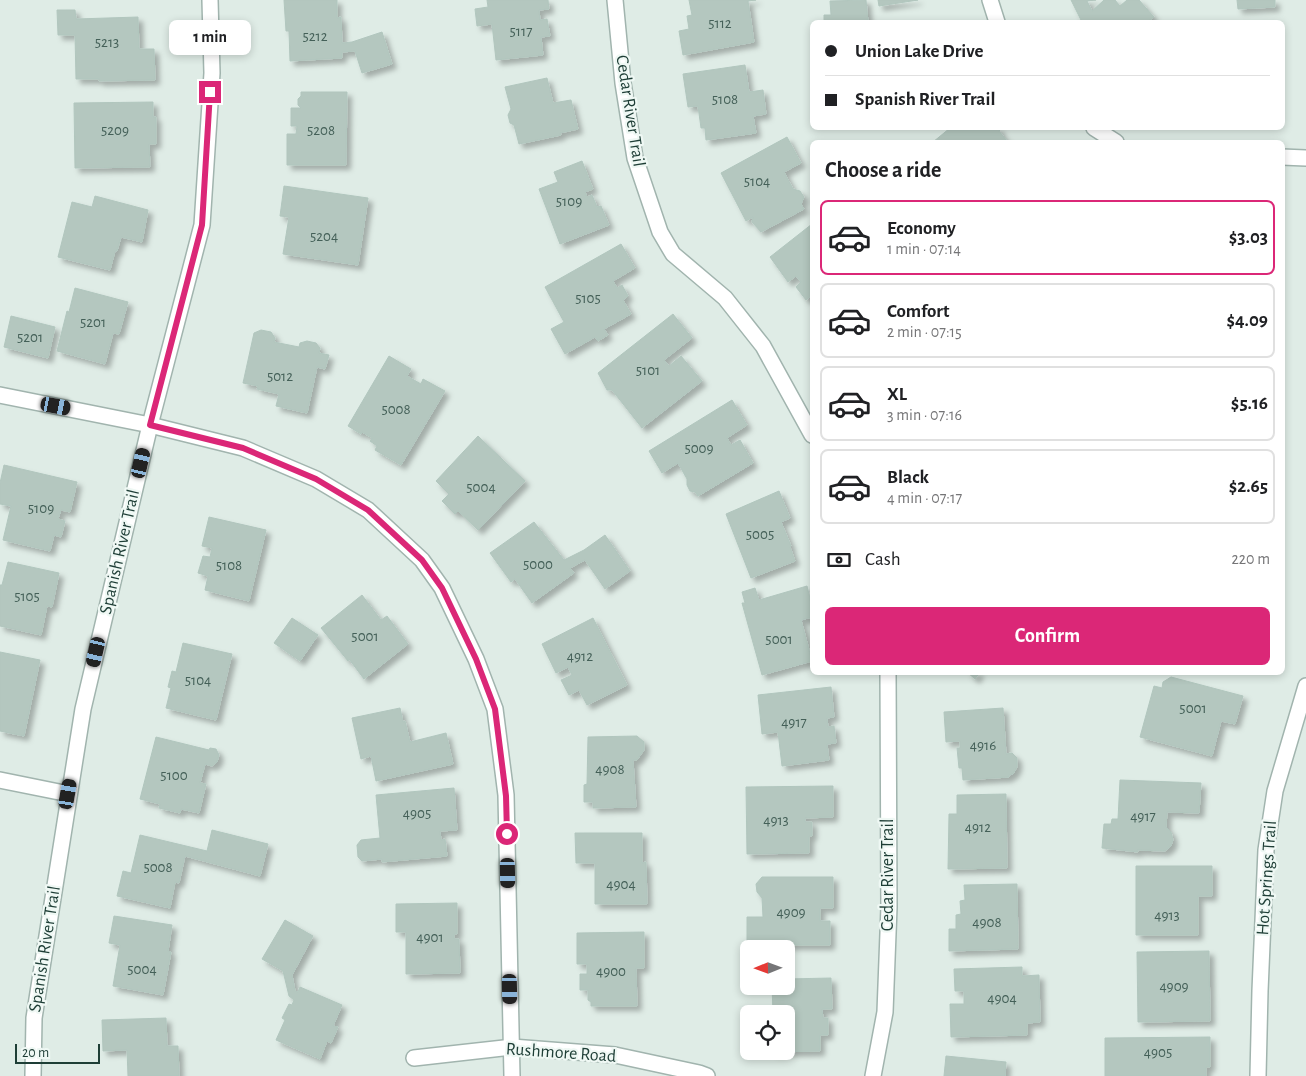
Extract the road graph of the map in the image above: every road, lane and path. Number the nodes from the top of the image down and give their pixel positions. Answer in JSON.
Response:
{"nodes":[{"id":1,"x":210,"y":0,"type":"edge"},
{"id":2,"x":615,"y":0,"type":"edge"},
{"id":3,"x":990,"y":0,"type":"edge"},
{"id":4,"x":995,"y":20,"type":"edge"},
{"id":5,"x":1097,"y":130,"type":"edge"},
{"id":6,"x":1113,"y":140,"type":"edge"},
{"id":7,"x":1285,"y":157,"type":"edge"},
{"id":8,"x":1306,"y":158,"type":"edge"},
{"id":9,"x":0,"y":395,"type":"edge"},
{"id":10,"x":150,"y":425,"type":"junction"},
{"id":11,"x":810,"y":431,"type":"edge"},
{"id":12,"x":888,"y":675,"type":"edge"},
{"id":13,"x":1306,"y":686,"type":"edge"},
{"id":14,"x":0,"y":780,"type":"edge"},
{"id":15,"x":68,"y":794,"type":"junction"},
{"id":16,"x":512,"y":1047,"type":"junction"},
{"id":17,"x":414,"y":1058,"type":"dead end"},
{"id":18,"x":33,"y":1076,"type":"edge"},
{"id":19,"x":512,"y":1076,"type":"edge"},
{"id":20,"x":707,"y":1076,"type":"edge"},
{"id":21,"x":873,"y":1076,"type":"edge"},
{"id":22,"x":1258,"y":1076,"type":"edge"}],
"edges":[{"from":1,"to":10,"type":"street","name":"Spanish River Trail"},
{"from":2,"to":11,"type":"street","name":"Cedar River Trail"},
{"from":3,"to":4,"type":"street"},
{"from":5,"to":6,"type":"street"},
{"from":7,"to":8,"type":"street"},
{"from":9,"to":10,"type":"street"},
{"from":10,"to":15,"type":"street","name":"Spanish River Trail"},
{"from":10,"to":16,"type":"street"},
{"from":12,"to":21,"type":"street","name":"Cedar River Trail"},
{"from":13,"to":22,"type":"street","name":"Hot Springs Trail"},
{"from":14,"to":15,"type":"street"},
{"from":15,"to":18,"type":"street","name":"Spanish River Trail"},
{"from":16,"to":17,"type":"street","name":"Rushmore Road"},
{"from":16,"to":19,"type":"street"},
{"from":16,"to":20,"type":"street","name":"Rushmore Road"}]}
